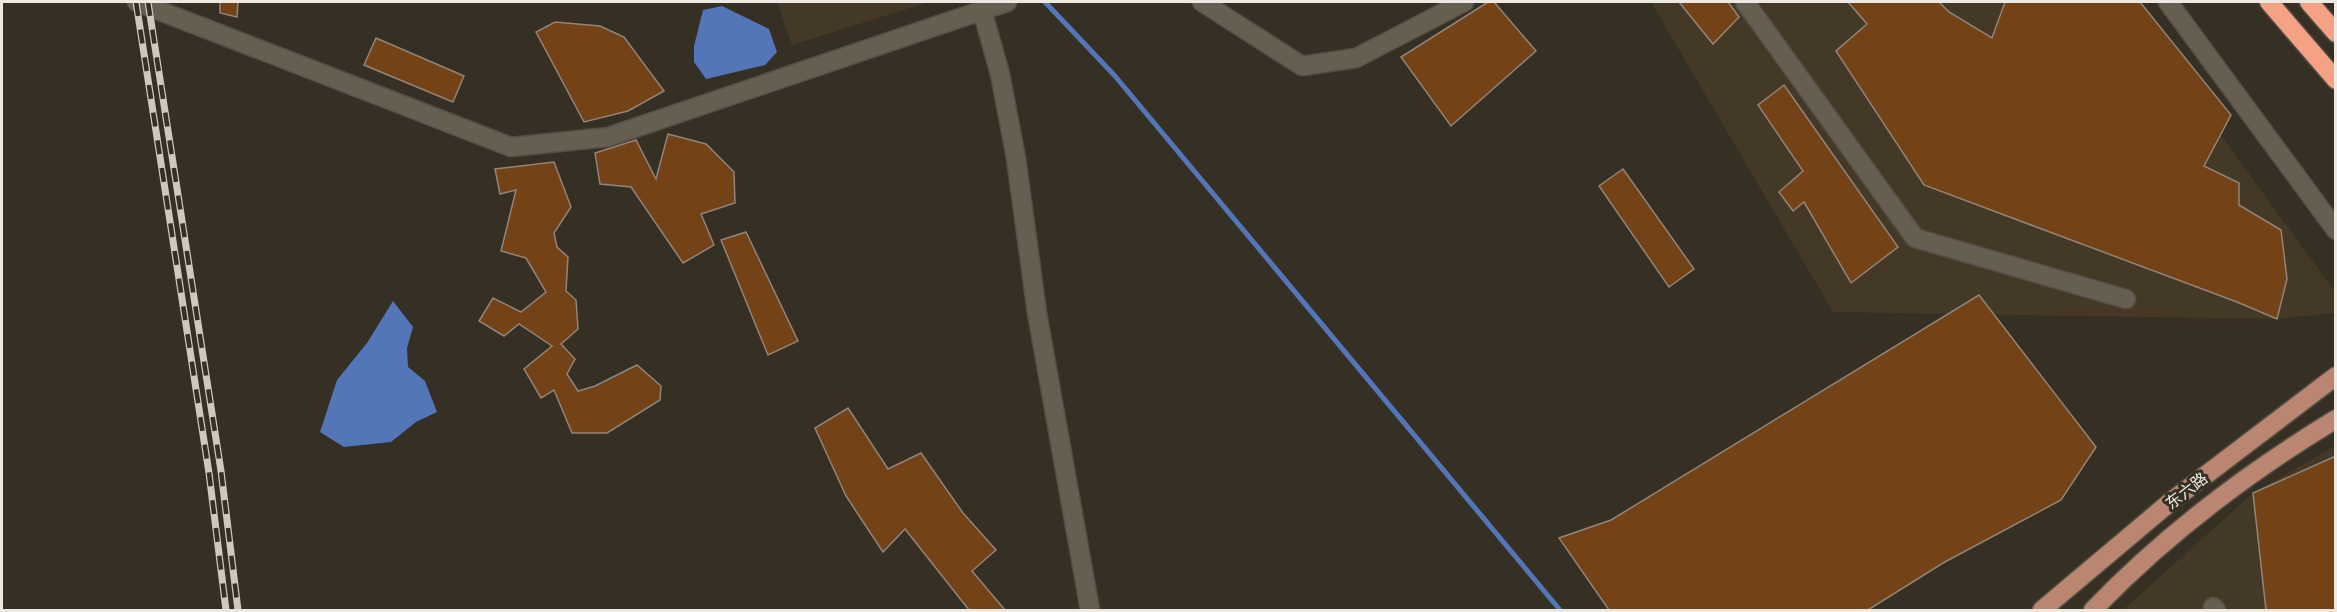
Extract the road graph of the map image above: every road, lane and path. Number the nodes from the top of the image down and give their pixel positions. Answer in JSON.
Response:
{"nodes":[{"id":1,"x":137,"y":2,"type":"edge"},
{"id":2,"x":1007,"y":2,"type":"edge"},
{"id":3,"x":1202,"y":2,"type":"edge"},
{"id":4,"x":1464,"y":2,"type":"edge"},
{"id":5,"x":1745,"y":2,"type":"edge"},
{"id":6,"x":2168,"y":2,"type":"edge"},
{"id":7,"x":2269,"y":2,"type":"edge"},
{"id":8,"x":2309,"y":2,"type":"edge"},
{"id":9,"x":982,"y":10,"type":"junction"},
{"id":10,"x":2336,"y":33,"type":"edge"},
{"id":11,"x":2336,"y":80,"type":"edge"},
{"id":12,"x":2336,"y":230,"type":"edge"},
{"id":13,"x":2126,"y":300,"type":"dead end"},
{"id":14,"x":2336,"y":376,"type":"edge"},
{"id":15,"x":2336,"y":419,"type":"edge"},
{"id":16,"x":1090,"y":610,"type":"edge"},
{"id":17,"x":2042,"y":610,"type":"edge"},
{"id":18,"x":2093,"y":610,"type":"edge"}],
"edges":[{"from":1,"to":9,"type":"street"},
{"from":2,"to":9,"type":"street"},
{"from":3,"to":4,"type":"street"},
{"from":5,"to":13,"type":"street"},
{"from":6,"to":12,"type":"street"},
{"from":7,"to":11,"type":"highway"},
{"from":8,"to":10,"type":"highway"},
{"from":9,"to":16,"type":"street"},
{"from":14,"to":17,"type":"main road","name":"东六路"},
{"from":15,"to":18,"type":"main road","name":"东六路"}]}
